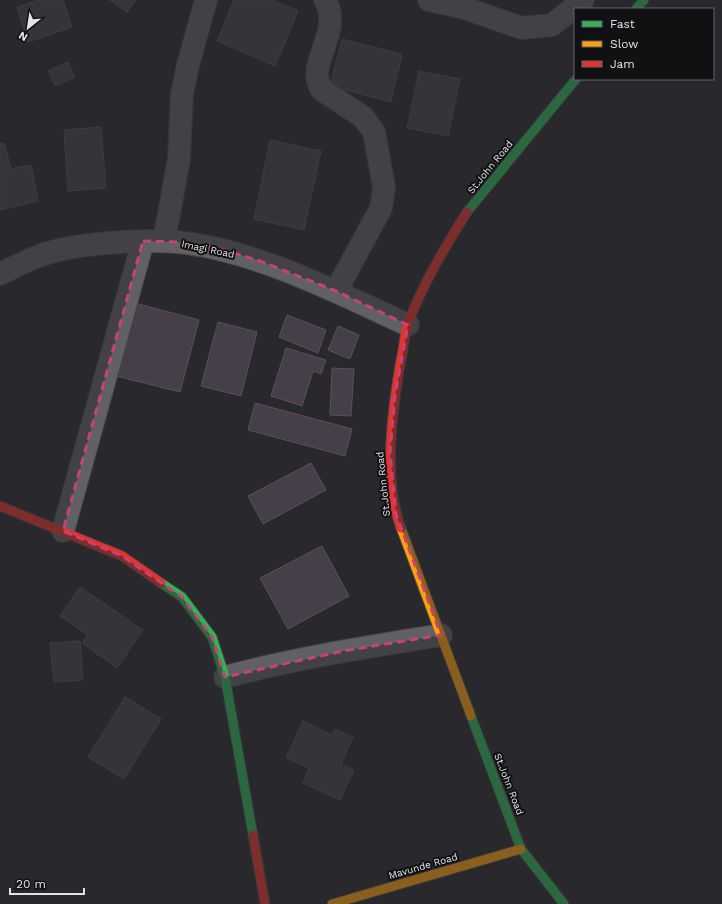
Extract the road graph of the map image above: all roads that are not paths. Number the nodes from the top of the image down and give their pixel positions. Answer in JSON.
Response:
{"nodes":[{"id":1,"x":206,"y":0,"type":"edge"},
{"id":2,"x":325,"y":0,"type":"edge"},
{"id":3,"x":429,"y":0,"type":"edge"},
{"id":4,"x":583,"y":0,"type":"edge"},
{"id":5,"x":644,"y":0,"type":"edge"},
{"id":6,"x":637,"y":8,"type":"edge"},
{"id":7,"x":575,"y":80,"type":"edge"},
{"id":8,"x":143,"y":242,"type":"junction"},
{"id":9,"x":164,"y":242,"type":"junction"},
{"id":10,"x":0,"y":274,"type":"edge"},
{"id":11,"x":336,"y":291,"type":"junction"},
{"id":12,"x":408,"y":325,"type":"junction"},
{"id":13,"x":0,"y":506,"type":"edge"},
{"id":14,"x":63,"y":531,"type":"junction"},
{"id":15,"x":441,"y":635,"type":"junction"},
{"id":16,"x":225,"y":677,"type":"junction"},
{"id":17,"x":521,"y":849,"type":"junction"},
{"id":18,"x":265,"y":904,"type":"edge"},
{"id":19,"x":332,"y":904,"type":"edge"},
{"id":20,"x":564,"y":904,"type":"edge"}],
"edges":[{"from":1,"to":9,"type":"street"},
{"from":2,"to":11,"type":"street"},
{"from":3,"to":4,"type":"street"},
{"from":5,"to":6,"type":"street"},
{"from":7,"to":12,"type":"street","name":"St.John Road"},
{"from":8,"to":9,"type":"street","name":"Imagi Road"},
{"from":8,"to":10,"type":"street","name":"Imagi Road"},
{"from":8,"to":14,"type":"street"},
{"from":9,"to":11,"type":"street","name":"Imagi Road"},
{"from":11,"to":12,"type":"street","name":"Imagi Road"},
{"from":12,"to":15,"type":"street","name":"St.John Road"},
{"from":13,"to":14,"type":"street"},
{"from":14,"to":16,"type":"street"},
{"from":15,"to":16,"type":"street"},
{"from":15,"to":17,"type":"street","name":"St.John Road"},
{"from":16,"to":18,"type":"street"},
{"from":17,"to":19,"type":"street","name":"Mavunde Road"},
{"from":17,"to":20,"type":"street","name":"St.John Road"}]}
